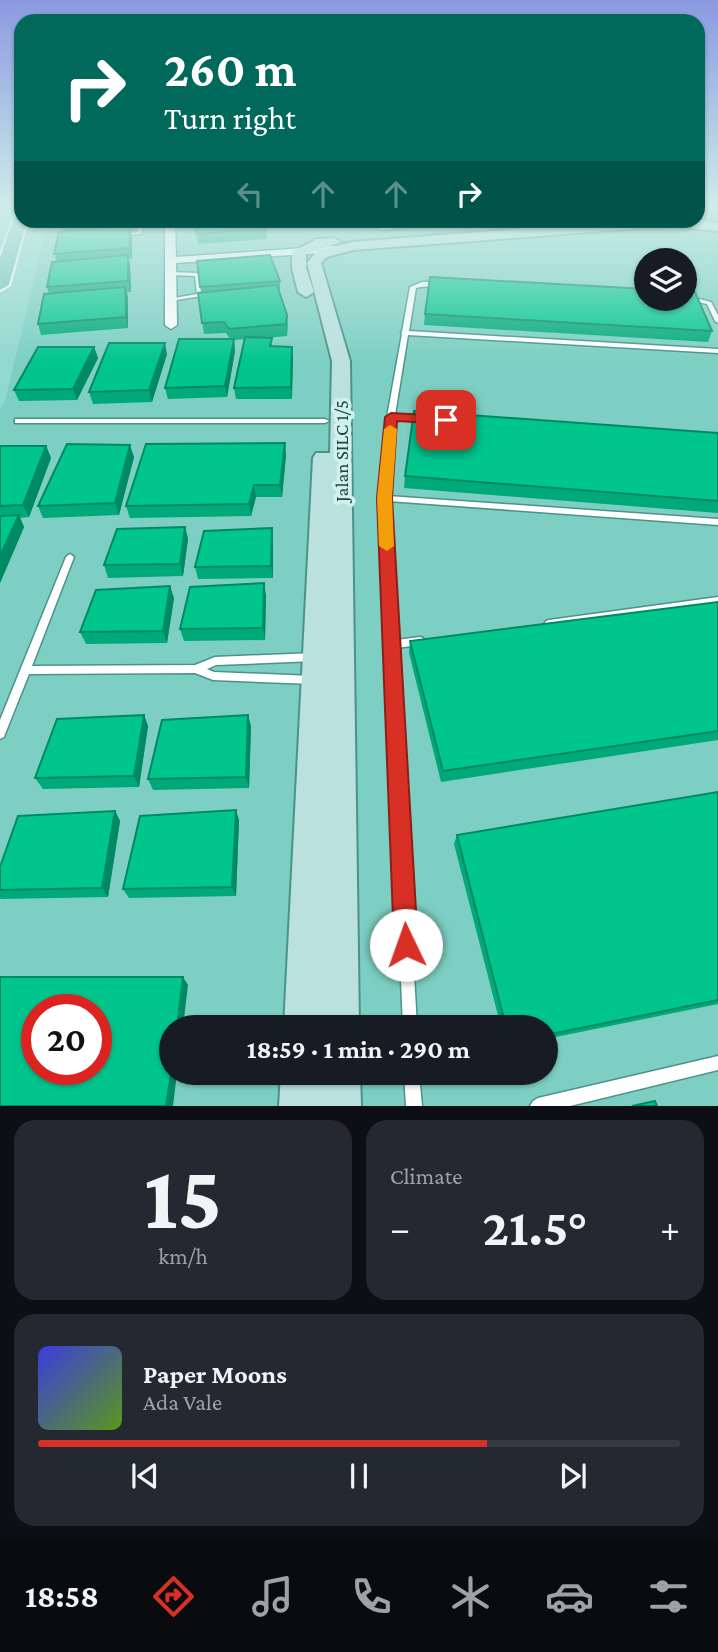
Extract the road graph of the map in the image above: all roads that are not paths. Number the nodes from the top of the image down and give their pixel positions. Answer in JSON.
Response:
{"nodes":[{"id":1,"x":8,"y":260,"type":"edge"},
{"id":2,"x":171,"y":260,"type":"edge"},
{"id":3,"x":307,"y":260,"type":"edge"},
{"id":4,"x":318,"y":260,"type":"edge"},
{"id":5,"x":171,"y":273,"type":"junction"},
{"id":6,"x":447,"y":284,"type":"edge"},
{"id":7,"x":0,"y":285,"type":"edge"},
{"id":8,"x":172,"y":300,"type":"junction"},
{"id":9,"x":697,"y":300,"type":"edge"},
{"id":10,"x":718,"y":321,"type":"edge"},
{"id":11,"x":172,"y":325,"type":"dead end"},
{"id":12,"x":404,"y":333,"type":"junction"},
{"id":13,"x":718,"y":351,"type":"edge"},
{"id":14,"x":391,"y":417,"type":"junction"},
{"id":15,"x":432,"y":419,"type":"edge"},
{"id":16,"x":18,"y":421,"type":"dead end"},
{"id":17,"x":325,"y":421,"type":"junction"},
{"id":18,"x":384,"y":498,"type":"junction"},
{"id":19,"x":718,"y":522,"type":"edge"},
{"id":20,"x":70,"y":557,"type":"dead end"},
{"id":21,"x":718,"y":601,"type":"edge"},
{"id":22,"x":541,"y":625,"type":"edge"},
{"id":23,"x":432,"y":639,"type":"edge"},
{"id":24,"x":391,"y":645,"type":"junction"},
{"id":25,"x":318,"y":668,"type":"junction"},
{"id":26,"x":196,"y":669,"type":"junction"},
{"id":27,"x":25,"y":670,"type":"junction"},
{"id":28,"x":0,"y":734,"type":"edge"},
{"id":29,"x":304,"y":1015,"type":"edge"},
{"id":30,"x":339,"y":1015,"type":"edge"},
{"id":31,"x":409,"y":1015,"type":"edge"},
{"id":32,"x":718,"y":1063,"type":"edge"},
{"id":33,"x":302,"y":1085,"type":"edge"},
{"id":34,"x":339,"y":1085,"type":"edge"},
{"id":35,"x":413,"y":1085,"type":"edge"},
{"id":36,"x":301,"y":1106,"type":"edge"},
{"id":37,"x":338,"y":1106,"type":"edge"},
{"id":38,"x":414,"y":1106,"type":"edge"},
{"id":39,"x":538,"y":1106,"type":"edge"}],
"edges":[{"from":1,"to":7,"type":"main road"},
{"from":2,"to":5,"type":"street"},
{"from":3,"to":17,"type":"street","name":"Jalan SILC 1/5"},
{"from":4,"to":30,"type":"street","name":"Jalan SILC 1/5"},
{"from":5,"to":8,"type":"street"},
{"from":5,"to":8,"type":"lane"},
{"from":6,"to":12,"type":"lane"},
{"from":8,"to":11,"type":"street"},
{"from":9,"to":10,"type":"lane"},
{"from":12,"to":13,"type":"lane"},
{"from":12,"to":14,"type":"lane"},
{"from":14,"to":15,"type":"lane"},
{"from":14,"to":18,"type":"lane"},
{"from":16,"to":17,"type":"lane"},
{"from":17,"to":25,"type":"street","name":"Jalan SILC 1/5"},
{"from":18,"to":19,"type":"lane"},
{"from":18,"to":24,"type":"lane"},
{"from":20,"to":27,"type":"lane"},
{"from":21,"to":22,"type":"lane"},
{"from":23,"to":24,"type":"lane"},
{"from":24,"to":31,"type":"lane"},
{"from":25,"to":26,"type":"lane"},
{"from":25,"to":26,"type":"lane"},
{"from":25,"to":29,"type":"street","name":"Jalan SILC 1/5"},
{"from":26,"to":27,"type":"lane"},
{"from":27,"to":28,"type":"lane"},
{"from":32,"to":39,"type":"lane"},
{"from":33,"to":36,"type":"street"},
{"from":34,"to":37,"type":"street"},
{"from":35,"to":38,"type":"lane"}]}
